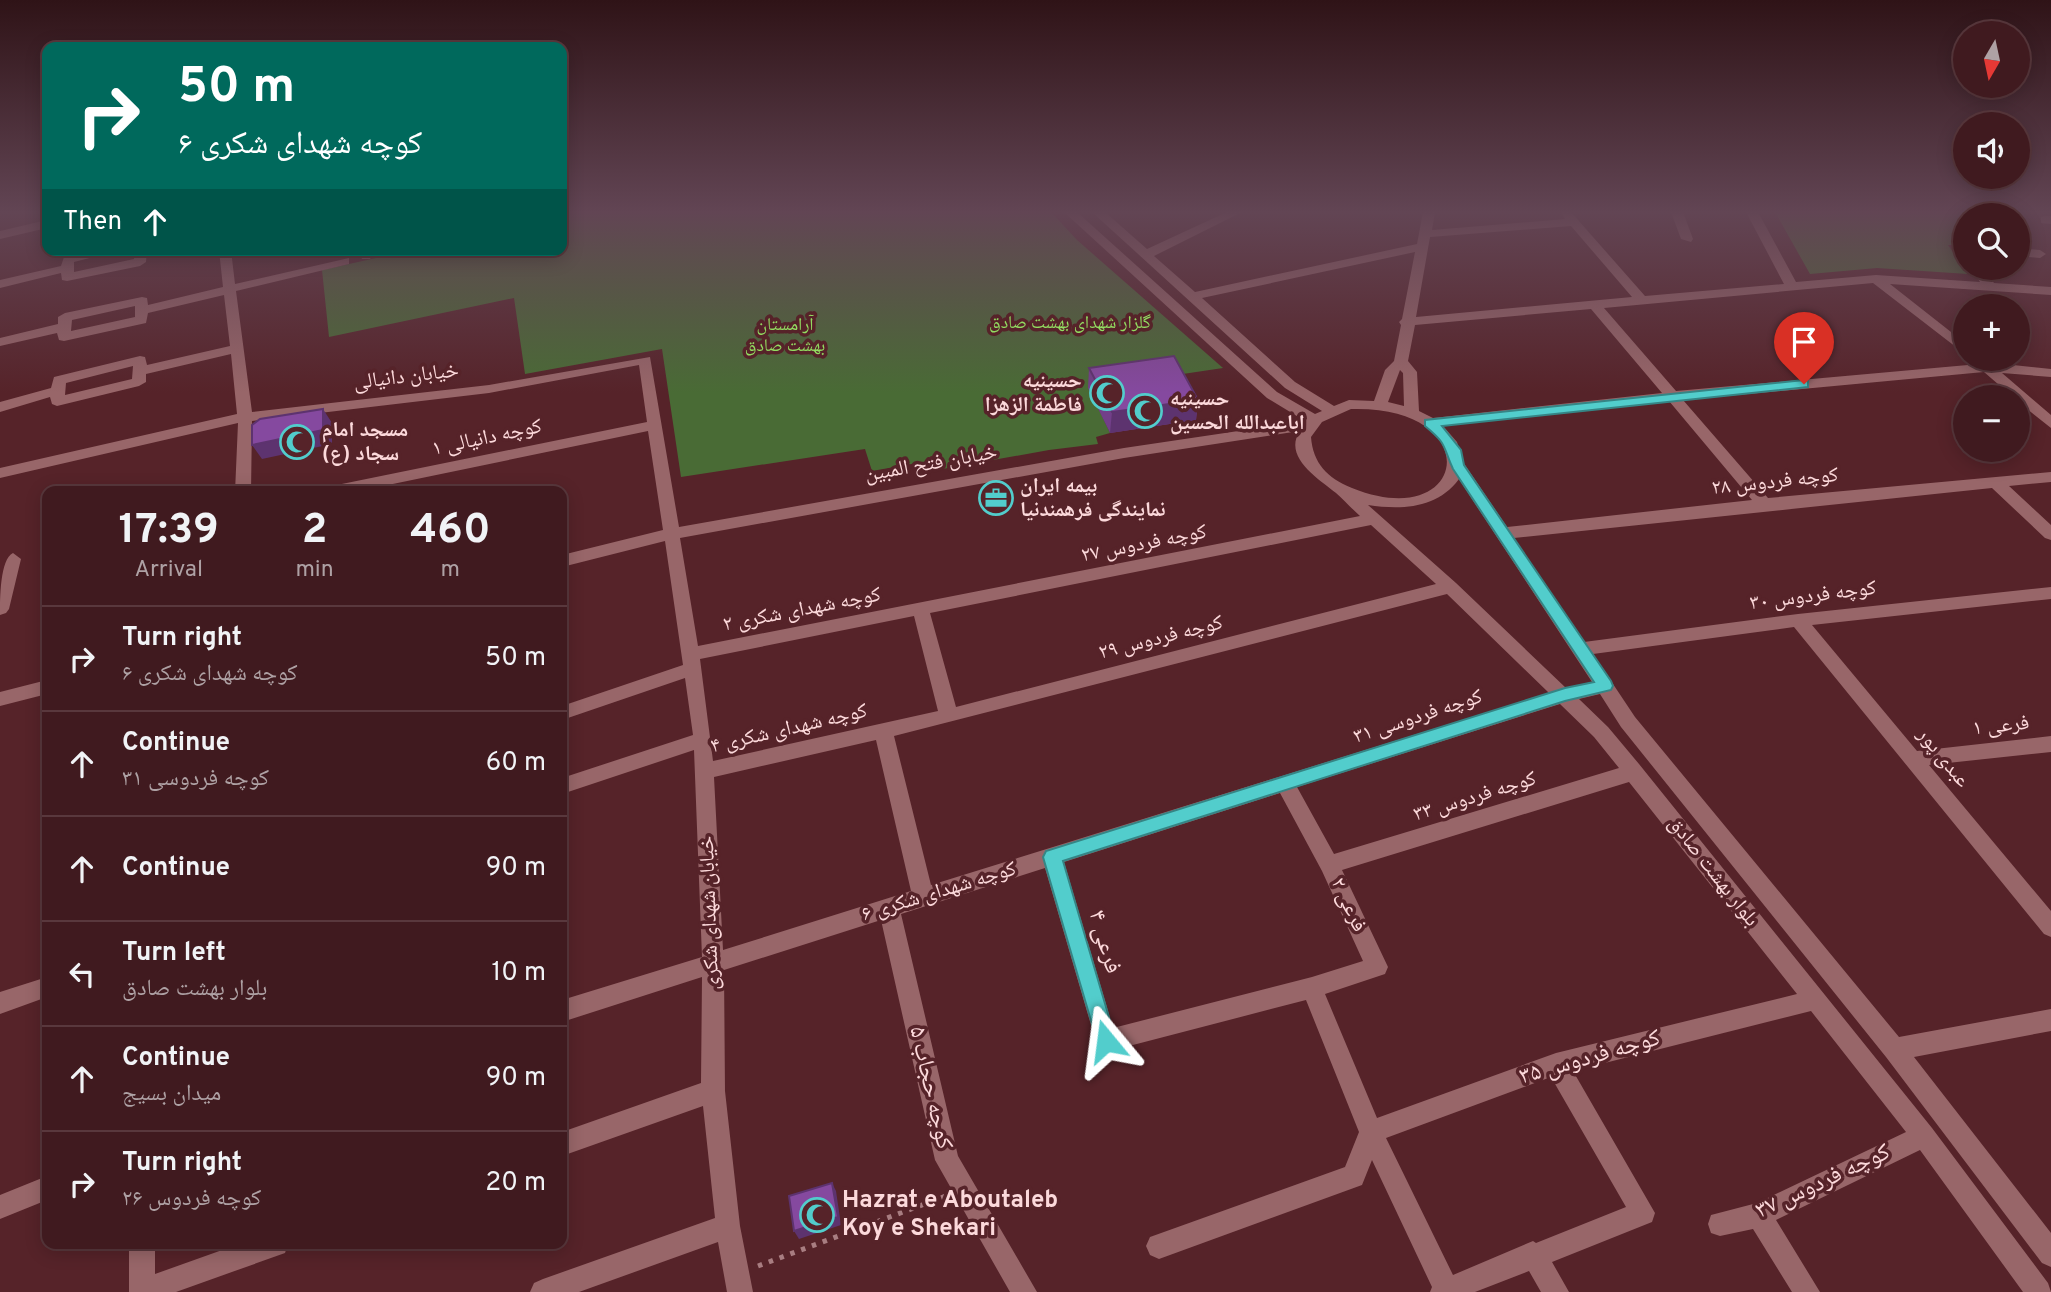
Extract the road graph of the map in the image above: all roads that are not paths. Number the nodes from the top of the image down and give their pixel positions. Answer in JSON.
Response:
{"nodes":[{"id":1,"x":50,"y":272,"type":"edge"},
{"id":2,"x":68,"y":272,"type":"edge"},
{"id":3,"x":91,"y":272,"type":"edge"},
{"id":4,"x":227,"y":272,"type":"edge"},
{"id":5,"x":298,"y":272,"type":"edge"},
{"id":6,"x":1137,"y":272,"type":"edge"},
{"id":7,"x":1164,"y":272,"type":"edge"},
{"id":8,"x":1293,"y":272,"type":"edge"},
{"id":9,"x":1416,"y":272,"type":"edge"},
{"id":10,"x":1618,"y":272,"type":"edge"},
{"id":11,"x":1785,"y":272,"type":"edge"},
{"id":12,"x":1876,"y":279,"type":"junction"},
{"id":13,"x":1985,"y":280,"type":"edge"},
{"id":14,"x":0,"y":284,"type":"edge"},
{"id":15,"x":1792,"y":286,"type":"junction"},
{"id":16,"x":1989,"y":286,"type":"junction"},
{"id":17,"x":229,"y":289,"type":"junction"},
{"id":18,"x":2051,"y":291,"type":"edge"},
{"id":19,"x":1190,"y":297,"type":"junction"},
{"id":20,"x":1642,"y":300,"type":"junction"},
{"id":21,"x":1595,"y":305,"type":"junction"},
{"id":22,"x":1406,"y":322,"type":"junction"},
{"id":23,"x":1953,"y":340,"type":"edge"},
{"id":24,"x":0,"y":342,"type":"edge"},
{"id":25,"x":236,"y":349,"type":"junction"},
{"id":26,"x":1401,"y":362,"type":"junction"},
{"id":27,"x":1953,"y":366,"type":"edge"},
{"id":28,"x":2030,"y":370,"type":"edge"},
{"id":29,"x":1991,"y":371,"type":"edge"},
{"id":30,"x":139,"y":372,"type":"junction"},
{"id":31,"x":2051,"y":373,"type":"edge"},
{"id":32,"x":56,"y":391,"type":"junction"},
{"id":33,"x":1673,"y":396,"type":"junction"},
{"id":34,"x":1379,"y":406,"type":"junction"},
{"id":35,"x":0,"y":407,"type":"edge"},
{"id":36,"x":1330,"y":410,"type":"junction"},
{"id":37,"x":1412,"y":414,"type":"junction"},
{"id":38,"x":245,"y":417,"type":"junction"},
{"id":39,"x":1312,"y":423,"type":"junction"},
{"id":40,"x":1430,"y":423,"type":"junction"},
{"id":41,"x":2051,"y":423,"type":"edge"},
{"id":42,"x":654,"y":425,"type":"junction"},
{"id":43,"x":1458,"y":466,"type":"junction"},
{"id":44,"x":0,"y":473,"type":"edge"},
{"id":45,"x":2051,"y":477,"type":"edge"},
{"id":46,"x":1995,"y":481,"type":"junction"},
{"id":47,"x":243,"y":486,"type":"edge"},
{"id":48,"x":356,"y":486,"type":"edge"},
{"id":49,"x":1343,"y":492,"type":"junction"},
{"id":50,"x":1764,"y":504,"type":"junction"},
{"id":51,"x":1375,"y":519,"type":"junction"},
{"id":52,"x":1504,"y":533,"type":"junction"},
{"id":53,"x":671,"y":534,"type":"junction"},
{"id":54,"x":2051,"y":534,"type":"edge"},
{"id":55,"x":13,"y":559,"type":"dead end"},
{"id":56,"x":567,"y":560,"type":"edge"},
{"id":57,"x":1450,"y":587,"type":"junction"},
{"id":58,"x":2051,"y":593,"type":"edge"},
{"id":59,"x":0,"y":609,"type":"edge"},
{"id":60,"x":921,"y":610,"type":"junction"},
{"id":61,"x":1798,"y":620,"type":"junction"},
{"id":62,"x":1582,"y":649,"type":"junction"},
{"id":63,"x":691,"y":662,"type":"junction"},
{"id":64,"x":1605,"y":686,"type":"junction"},
{"id":65,"x":42,"y":688,"type":"edge"},
{"id":66,"x":1565,"y":695,"type":"junction"},
{"id":67,"x":0,"y":699,"type":"edge"},
{"id":68,"x":567,"y":711,"type":"edge"},
{"id":69,"x":949,"y":716,"type":"junction"},
{"id":70,"x":883,"y":731,"type":"junction"},
{"id":71,"x":703,"y":739,"type":"junction"},
{"id":72,"x":2051,"y":744,"type":"edge"},
{"id":73,"x":1914,"y":759,"type":"junction"},
{"id":74,"x":1632,"y":770,"type":"junction"},
{"id":75,"x":705,"y":771,"type":"junction"},
{"id":76,"x":1285,"y":783,"type":"junction"},
{"id":77,"x":567,"y":784,"type":"edge"},
{"id":78,"x":1052,"y":857,"type":"junction"},
{"id":79,"x":1329,"y":865,"type":"junction"},
{"id":80,"x":923,"y":897,"type":"junction"},
{"id":81,"x":889,"y":908,"type":"junction"},
{"id":82,"x":2051,"y":927,"type":"edge"},
{"id":83,"x":713,"y":964,"type":"junction"},
{"id":84,"x":1312,"y":988,"type":"junction"},
{"id":85,"x":42,"y":989,"type":"edge"},
{"id":86,"x":1814,"y":1000,"type":"junction"},
{"id":87,"x":0,"y":1003,"type":"edge"},
{"id":88,"x":567,"y":1009,"type":"edge"},
{"id":89,"x":2051,"y":1020,"type":"edge"},
{"id":90,"x":1894,"y":1049,"type":"junction"},
{"id":91,"x":1556,"y":1064,"type":"junction"},
{"id":92,"x":713,"y":1091,"type":"junction"},
{"id":93,"x":1371,"y":1132,"type":"junction"},
{"id":94,"x":1924,"y":1136,"type":"junction"},
{"id":95,"x":567,"y":1142,"type":"edge"},
{"id":96,"x":42,"y":1190,"type":"edge"},
{"id":97,"x":0,"y":1207,"type":"edge"},
{"id":98,"x":1759,"y":1215,"type":"junction"},
{"id":99,"x":1720,"y":1224,"type":"dead end"},
{"id":100,"x":728,"y":1226,"type":"junction"},
{"id":101,"x":1159,"y":1246,"type":"dead end"},
{"id":102,"x":142,"y":1249,"type":"edge"},
{"id":103,"x":262,"y":1249,"type":"edge"},
{"id":104,"x":1533,"y":1254,"type":"junction"},
{"id":105,"x":2051,"y":1254,"type":"edge"},
{"id":106,"x":739,"y":1283,"type":"edge"},
{"id":107,"x":1445,"y":1291,"type":"edge"},
{"id":108,"x":142,"y":1292,"type":"edge"},
{"id":109,"x":542,"y":1292,"type":"edge"},
{"id":110,"x":1024,"y":1292,"type":"edge"},
{"id":111,"x":1556,"y":1292,"type":"edge"},
{"id":112,"x":1807,"y":1292,"type":"edge"},
{"id":113,"x":2039,"y":1292,"type":"edge"}],
"edges":[{"from":1,"to":14,"type":"street"},
{"from":2,"to":3,"type":"street"},
{"from":4,"to":17,"type":"street"},
{"from":5,"to":17,"type":"street"},
{"from":6,"to":39,"type":"street"},
{"from":7,"to":19,"type":"street"},
{"from":8,"to":19,"type":"street"},
{"from":9,"to":22,"type":"street"},
{"from":10,"to":20,"type":"street"},
{"from":11,"to":15,"type":"street"},
{"from":12,"to":15,"type":"street"},
{"from":12,"to":16,"type":"street"},
{"from":12,"to":23,"type":"street"},
{"from":13,"to":16,"type":"street"},
{"from":15,"to":20,"type":"street"},
{"from":16,"to":18,"type":"street"},
{"from":17,"to":24,"type":"street"},
{"from":17,"to":25,"type":"street"},
{"from":19,"to":36,"type":"street"},
{"from":20,"to":21,"type":"street"},
{"from":21,"to":22,"type":"street"},
{"from":21,"to":33,"type":"street"},
{"from":22,"to":26,"type":"street"},
{"from":25,"to":30,"type":"street"},
{"from":25,"to":38,"type":"street"},
{"from":26,"to":34,"type":"street"},
{"from":26,"to":37,"type":"street"},
{"from":27,"to":33,"type":"street"},
{"from":28,"to":31,"type":"street"},
{"from":29,"to":41,"type":"street"},
{"from":30,"to":32,"type":"street"},
{"from":30,"to":32,"type":"street"},
{"from":32,"to":35,"type":"street"},
{"from":33,"to":40,"type":"street"},
{"from":33,"to":50,"type":"street"},
{"from":34,"to":36,"type":"street"},
{"from":34,"to":37,"type":"street"},
{"from":36,"to":39,"type":"street"},
{"from":37,"to":40,"type":"street"},
{"from":38,"to":42,"type":"street","name":"خیابان دانیالی"},
{"from":38,"to":44,"type":"street","name":"خیابان دانیالی"},
{"from":38,"to":47,"type":"street"},
{"from":39,"to":49,"type":"street"},
{"from":39,"to":53,"type":"street","name":"خیابان فتح المبین"},
{"from":40,"to":43,"type":"street"},
{"from":42,"to":48,"type":"street","name":"کوچه دانیالی ۱"},
{"from":42,"to":53,"type":"street","name":"خیابان دانیالی"},
{"from":43,"to":49,"type":"street"},
{"from":43,"to":52,"type":"street","name":"بلوار بهشت صادق"},
{"from":45,"to":46,"type":"street","name":"کوچه فردوس ۲۸"},
{"from":46,"to":50,"type":"street","name":"کوچه فردوس ۲۸"},
{"from":46,"to":54,"type":"street"},
{"from":49,"to":51,"type":"street","name":"بلوار بهشت صادق"},
{"from":50,"to":52,"type":"street","name":"کوچه فردوس ۲۸"},
{"from":51,"to":57,"type":"street","name":"بلوار بهشت صادق"},
{"from":51,"to":60,"type":"street","name":"کوچه فردوس ۲۷"},
{"from":52,"to":62,"type":"street","name":"بلوار بهشت صادق"},
{"from":53,"to":56,"type":"street","name":"خیابان فتح المبین"},
{"from":53,"to":63,"type":"street","name":"خیابان شهدای شکری"},
{"from":55,"to":59,"type":"street"},
{"from":57,"to":66,"type":"street","name":"بلوار بهشت صادق"},
{"from":57,"to":69,"type":"street","name":"کوچه فردوس ۲۹"},
{"from":58,"to":61,"type":"street","name":"کوچه فردوس ۳۰"},
{"from":60,"to":63,"type":"street","name":"کوچه شهدای شکری ۲"},
{"from":60,"to":69,"type":"street"},
{"from":61,"to":62,"type":"street","name":"کوچه فردوس ۳۰"},
{"from":61,"to":73,"type":"street","name":"عبدی پور"},
{"from":62,"to":64,"type":"street","name":"بلوار بهشت صادق"},
{"from":63,"to":68,"type":"street","name":"کوچه شهدای شکری ۲"},
{"from":63,"to":71,"type":"street","name":"خیابان شهدای شکری"},
{"from":64,"to":66,"type":"street","name":"کوچه فردوسی ۳۱"},
{"from":64,"to":90,"type":"street","name":"بلوار بهشت صادق"},
{"from":65,"to":67,"type":"street"},
{"from":66,"to":74,"type":"street","name":"بلوار بهشت صادق"},
{"from":66,"to":76,"type":"street","name":"کوچه فردوسی ۳۱"},
{"from":69,"to":70,"type":"street","name":"کوچه فردوس ۲۹"},
{"from":70,"to":75,"type":"street","name":"کوچه شهدای شکری ۴"},
{"from":70,"to":80,"type":"street"},
{"from":71,"to":75,"type":"street","name":"خیابان شهدای شکری"},
{"from":71,"to":77,"type":"street"},
{"from":72,"to":73,"type":"street","name":"فرعی ۱"},
{"from":73,"to":82,"type":"street","name":"عبدی پور"},
{"from":74,"to":79,"type":"street","name":"کوچه فردوس ۳۳"},
{"from":74,"to":86,"type":"street","name":"بلوار بهشت صادق"},
{"from":75,"to":83,"type":"street","name":"خیابان شهدای شکری"},
{"from":76,"to":78,"type":"street","name":"کوچه شهدای شکری ۶"},
{"from":76,"to":79,"type":"street","name":"فرعی ۲"},
{"from":78,"to":80,"type":"street","name":"کوچه شهدای شکری ۶"},
{"from":78,"to":84,"type":"street","name":"فرعی ۴"},
{"from":79,"to":84,"type":"street","name":"فرعی ۲"},
{"from":80,"to":81,"type":"street","name":"کوچه شهدای شکری ۶"},
{"from":81,"to":83,"type":"street","name":"کوچه شهدای شکری ۶"},
{"from":81,"to":110,"type":"street","name":"کوچه حجاب ۵"},
{"from":83,"to":88,"type":"street","name":"کوچه شهدای شکری ۶"},
{"from":83,"to":92,"type":"street","name":"خیابان شهدای شکری"},
{"from":84,"to":93,"type":"street"},
{"from":85,"to":87,"type":"street"},
{"from":86,"to":91,"type":"street","name":"کوچه فردوس ۳۵"},
{"from":86,"to":94,"type":"street","name":"بلوار بهشت صادق"},
{"from":89,"to":90,"type":"street"},
{"from":90,"to":105,"type":"street","name":"بلوار بهشت صادق"},
{"from":91,"to":93,"type":"street","name":"کوچه فردوس ۳۵"},
{"from":91,"to":104,"type":"street"},
{"from":92,"to":95,"type":"street"},
{"from":92,"to":100,"type":"street","name":"خیابان شهدای شکری"},
{"from":93,"to":101,"type":"street"},
{"from":93,"to":107,"type":"street"},
{"from":94,"to":98,"type":"street","name":"کوچه فردوس ۳۷"},
{"from":94,"to":113,"type":"street","name":"بلوار بهشت صادق"},
{"from":96,"to":97,"type":"street"},
{"from":98,"to":99,"type":"street","name":"کوچه فردوس ۳۷"},
{"from":98,"to":112,"type":"street"},
{"from":100,"to":106,"type":"street","name":"خیابان شهدای شکری"},
{"from":100,"to":109,"type":"street"},
{"from":102,"to":108,"type":"street"},
{"from":103,"to":108,"type":"street"},
{"from":104,"to":107,"type":"street"},
{"from":104,"to":111,"type":"street"}]}
